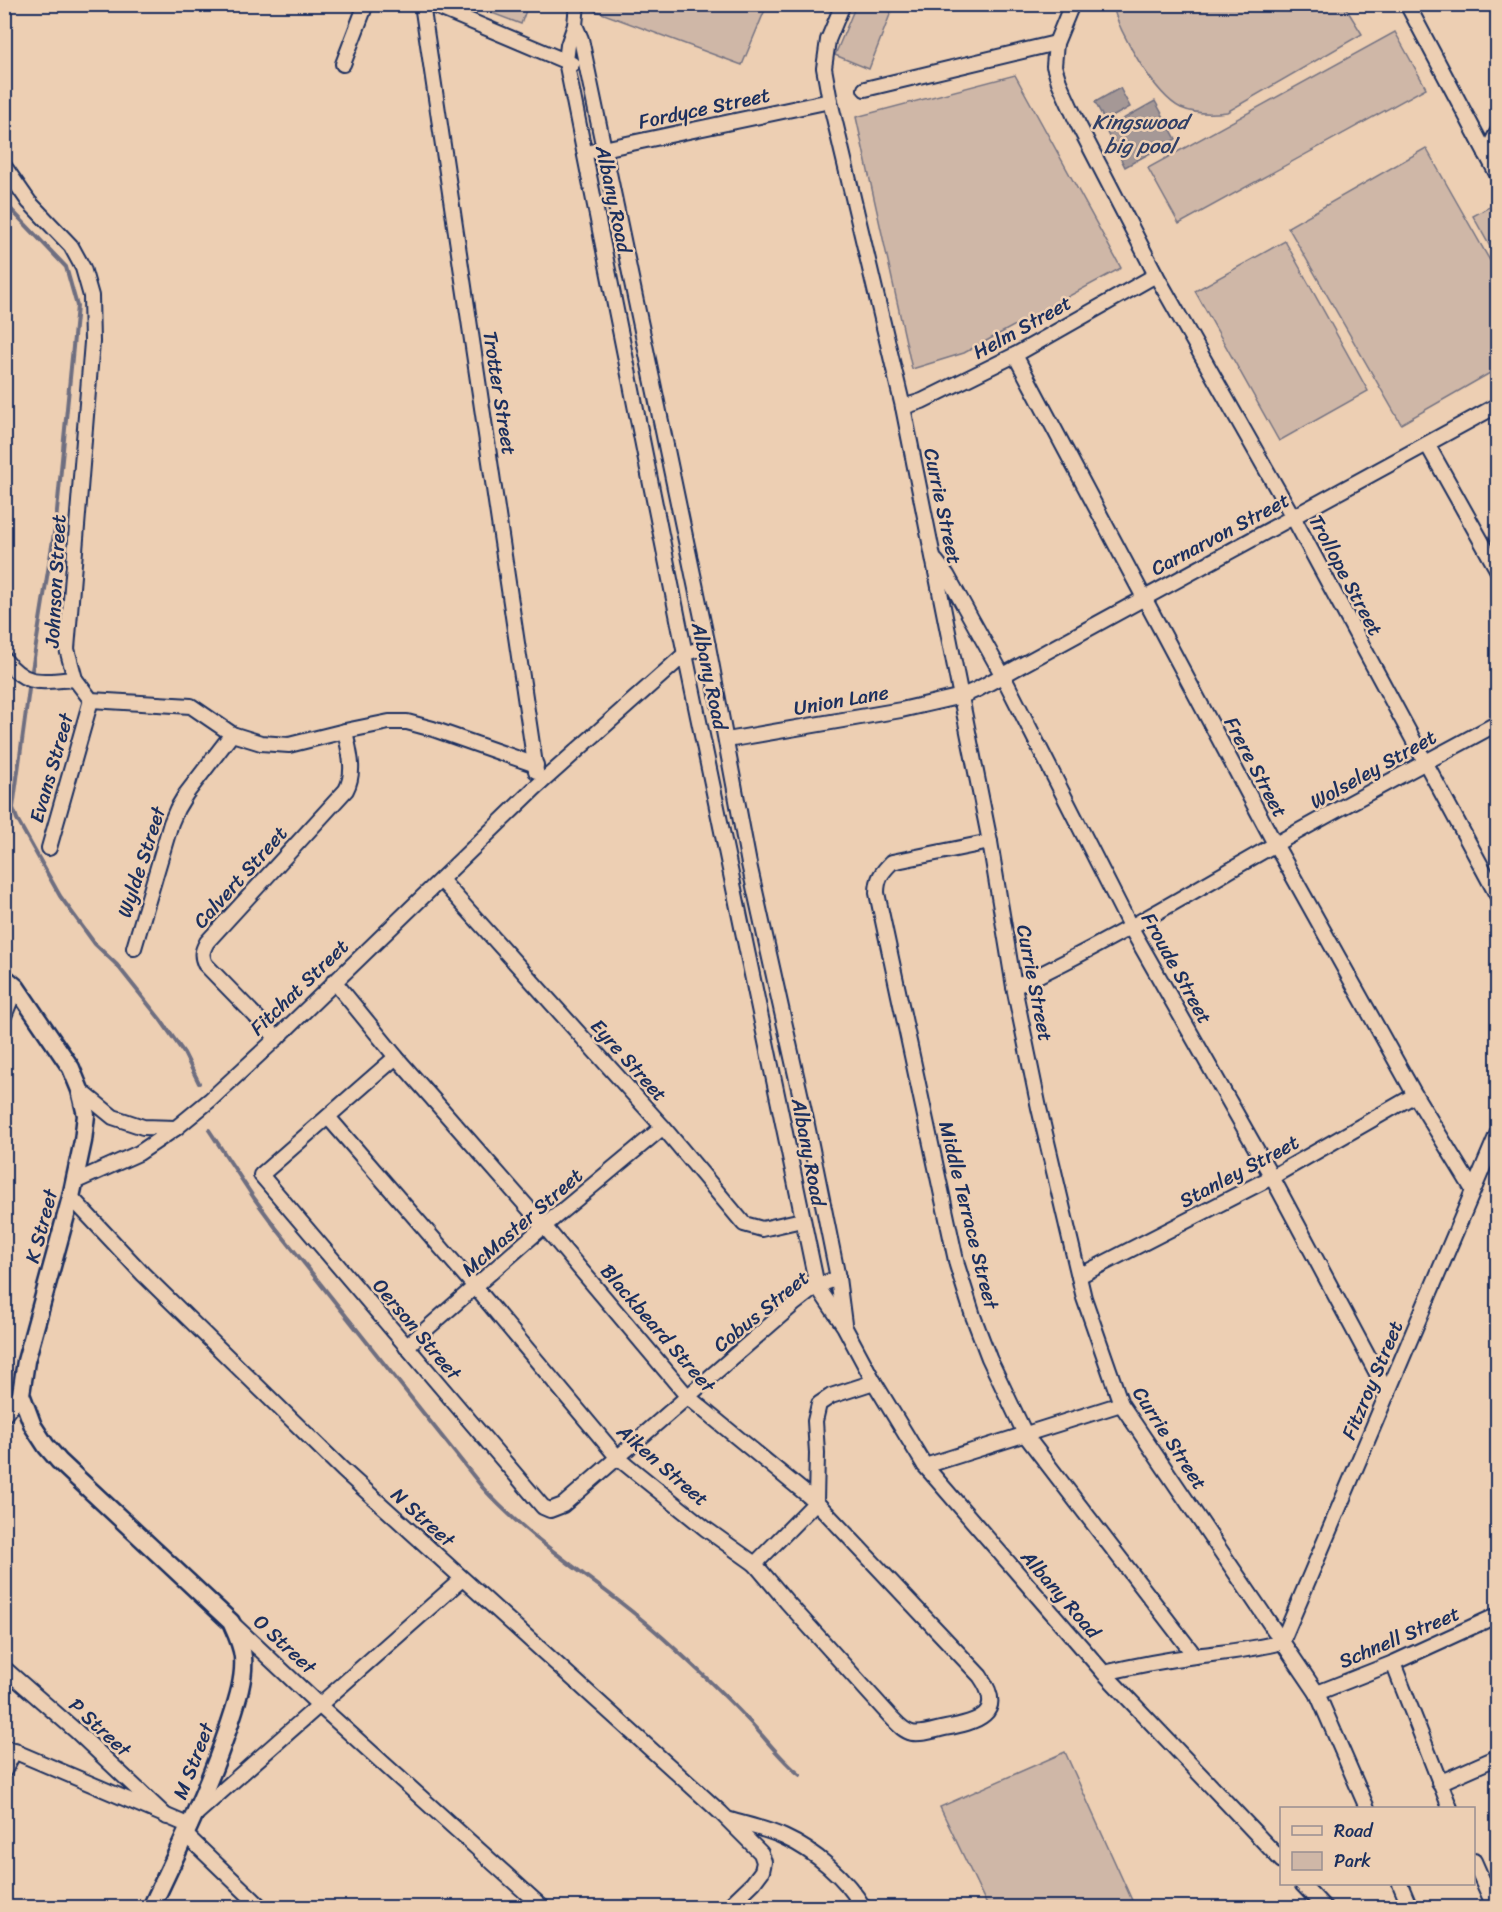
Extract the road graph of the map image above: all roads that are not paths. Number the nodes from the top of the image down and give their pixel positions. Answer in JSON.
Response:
{"nodes":[{"id":1,"x":366,"y":4,"type":"edge"},
{"id":2,"x":422,"y":4,"type":"edge"},
{"id":3,"x":430,"y":4,"type":"edge"},
{"id":4,"x":577,"y":4,"type":"edge"},
{"id":5,"x":843,"y":4,"type":"edge"},
{"id":6,"x":1072,"y":4,"type":"edge"},
{"id":7,"x":1407,"y":4,"type":"edge"},
{"id":8,"x":575,"y":26,"type":"junction"},
{"id":9,"x":1056,"y":44,"type":"junction"},
{"id":10,"x":566,"y":62,"type":"junction"},
{"id":11,"x":343,"y":64,"type":"dead end"},
{"id":12,"x":588,"y":72,"type":"junction"},
{"id":13,"x":865,"y":89,"type":"dead end"},
{"id":14,"x":830,"y":101,"type":"junction"},
{"id":15,"x":1497,"y":131,"type":"edge"},
{"id":16,"x":604,"y":149,"type":"junction"},
{"id":17,"x":585,"y":154,"type":"junction"},
{"id":18,"x":1486,"y":154,"type":"junction"},
{"id":19,"x":4,"y":166,"type":"edge"},
{"id":20,"x":1497,"y":176,"type":"edge"},
{"id":21,"x":1156,"y":275,"type":"junction"},
{"id":22,"x":1015,"y":355,"type":"junction"},
{"id":23,"x":654,"y":389,"type":"junction"},
{"id":24,"x":634,"y":395,"type":"junction"},
{"id":25,"x":1497,"y":405,"type":"edge"},
{"id":26,"x":903,"y":407,"type":"junction"},
{"id":27,"x":1427,"y":444,"type":"junction"},
{"id":28,"x":680,"y":514,"type":"junction"},
{"id":29,"x":1293,"y":517,"type":"junction"},
{"id":30,"x":659,"y":521,"type":"junction"},
{"id":31,"x":934,"y":559,"type":"junction"},
{"id":32,"x":1497,"y":571,"type":"edge"},
{"id":33,"x":1144,"y":597,"type":"junction"},
{"id":34,"x":708,"y":646,"type":"junction"},
{"id":35,"x":685,"y":654,"type":"junction"},
{"id":36,"x":4,"y":659,"type":"edge"},
{"id":37,"x":1003,"y":676,"type":"junction"},
{"id":38,"x":75,"y":679,"type":"junction"},
{"id":39,"x":962,"y":696,"type":"junction"},
{"id":40,"x":91,"y":700,"type":"junction"},
{"id":41,"x":1497,"y":723,"type":"edge"},
{"id":42,"x":345,"y":731,"type":"junction"},
{"id":43,"x":232,"y":734,"type":"junction"},
{"id":44,"x":727,"y":740,"type":"junction"},
{"id":45,"x":1425,"y":763,"type":"junction"},
{"id":46,"x":536,"y":765,"type":"junction"},
{"id":47,"x":535,"y":788,"type":"junction"},
{"id":48,"x":990,"y":842,"type":"junction"},
{"id":49,"x":1275,"y":844,"type":"junction"},
{"id":50,"x":49,"y":848,"type":"dead end"},
{"id":51,"x":749,"y":864,"type":"junction"},
{"id":52,"x":730,"y":868,"type":"junction"},
{"id":53,"x":441,"y":880,"type":"junction"},
{"id":54,"x":1497,"y":897,"type":"edge"},
{"id":55,"x":1131,"y":927,"type":"junction"},
{"id":56,"x":134,"y":948,"type":"dead end"},
{"id":57,"x":334,"y":981,"type":"junction"},
{"id":58,"x":10,"y":982,"type":"edge"},
{"id":59,"x":1014,"y":987,"type":"junction"},
{"id":60,"x":4,"y":1016,"type":"edge"},
{"id":61,"x":277,"y":1038,"type":"junction"},
{"id":62,"x":396,"y":1057,"type":"junction"},
{"id":63,"x":80,"y":1090,"type":"junction"},
{"id":64,"x":1415,"y":1095,"type":"junction"},
{"id":65,"x":328,"y":1117,"type":"junction"},
{"id":66,"x":806,"y":1120,"type":"junction"},
{"id":67,"x":784,"y":1125,"type":"junction"},
{"id":68,"x":663,"y":1127,"type":"junction"},
{"id":69,"x":176,"y":1128,"type":"junction"},
{"id":70,"x":1497,"y":1132,"type":"edge"},
{"id":71,"x":1272,"y":1177,"type":"junction"},
{"id":72,"x":73,"y":1190,"type":"junction"},
{"id":73,"x":1473,"y":1190,"type":"junction"},
{"id":74,"x":802,"y":1220,"type":"junction"},
{"id":75,"x":544,"y":1226,"type":"junction"},
{"id":76,"x":1079,"y":1276,"type":"junction"},
{"id":77,"x":838,"y":1278,"type":"junction"},
{"id":78,"x":817,"y":1286,"type":"junction"},
{"id":79,"x":476,"y":1288,"type":"junction"},
{"id":80,"x":844,"y":1326,"type":"junction"},
{"id":81,"x":406,"y":1347,"type":"junction"},
{"id":82,"x":874,"y":1382,"type":"junction"},
{"id":83,"x":21,"y":1394,"type":"junction"},
{"id":84,"x":1388,"y":1394,"type":"junction"},
{"id":85,"x":688,"y":1397,"type":"junction"},
{"id":86,"x":1121,"y":1404,"type":"junction"},
{"id":87,"x":4,"y":1415,"type":"edge"},
{"id":88,"x":1026,"y":1436,"type":"junction"},
{"id":89,"x":618,"y":1458,"type":"junction"},
{"id":90,"x":925,"y":1466,"type":"junction"},
{"id":91,"x":816,"y":1502,"type":"junction"},
{"id":92,"x":543,"y":1507,"type":"joint"},
{"id":93,"x":755,"y":1564,"type":"junction"},
{"id":94,"x":462,"y":1579,"type":"junction"},
{"id":95,"x":1497,"y":1615,"type":"edge"},
{"id":96,"x":231,"y":1622,"type":"junction"},
{"id":97,"x":1282,"y":1642,"type":"junction"},
{"id":98,"x":1195,"y":1656,"type":"junction"},
{"id":99,"x":1393,"y":1663,"type":"junction"},
{"id":100,"x":4,"y":1668,"type":"edge"},
{"id":101,"x":1104,"y":1673,"type":"junction"},
{"id":102,"x":1317,"y":1693,"type":"junction"},
{"id":103,"x":320,"y":1706,"type":"junction"},
{"id":104,"x":989,"y":1709,"type":"joint"},
{"id":105,"x":10,"y":1749,"type":"edge"},
{"id":106,"x":1497,"y":1757,"type":"edge"},
{"id":107,"x":4,"y":1771,"type":"edge"},
{"id":108,"x":1439,"y":1783,"type":"junction"},
{"id":109,"x":1366,"y":1807,"type":"edge"},
{"id":110,"x":1449,"y":1807,"type":"edge"},
{"id":111,"x":167,"y":1817,"type":"junction"},
{"id":112,"x":728,"y":1819,"type":"junction"},
{"id":113,"x":191,"y":1825,"type":"junction"},
{"id":114,"x":1280,"y":1860,"type":"edge"},
{"id":115,"x":1475,"y":1866,"type":"edge"},
{"id":116,"x":1303,"y":1885,"type":"edge"},
{"id":117,"x":1400,"y":1885,"type":"edge"},
{"id":118,"x":1490,"y":1903,"type":"edge"},
{"id":119,"x":151,"y":1908,"type":"edge"},
{"id":120,"x":262,"y":1908,"type":"edge"},
{"id":121,"x":543,"y":1908,"type":"edge"},
{"id":122,"x":727,"y":1908,"type":"edge"},
{"id":123,"x":864,"y":1908,"type":"edge"},
{"id":124,"x":1325,"y":1908,"type":"edge"},
{"id":125,"x":1410,"y":1908,"type":"edge"}],
"edges":[{"from":1,"to":11,"type":"street"},
{"from":2,"to":46,"type":"street","name":"Trotter Street"},
{"from":3,"to":10,"type":"street"},
{"from":4,"to":8,"type":"street","name":"Albany Road"},
{"from":5,"to":14,"type":"street","name":"Currie Street"},
{"from":6,"to":9,"type":"street"},
{"from":7,"to":18,"type":"street"},
{"from":8,"to":10,"type":"street","name":"Albany Road"},
{"from":8,"to":12,"type":"street","name":"Albany Road"},
{"from":9,"to":13,"type":"street"},
{"from":9,"to":21,"type":"street","name":"Trollope Street"},
{"from":10,"to":12,"type":"street"},
{"from":10,"to":17,"type":"street","name":"Albany Road"},
{"from":12,"to":16,"type":"street","name":"Albany Road"},
{"from":14,"to":16,"type":"street","name":"Fordyce Street"},
{"from":14,"to":26,"type":"street","name":"Currie Street"},
{"from":15,"to":18,"type":"street"},
{"from":16,"to":17,"type":"street","name":"Fordyce Street"},
{"from":16,"to":23,"type":"street","name":"Albany Road"},
{"from":17,"to":24,"type":"street","name":"Albany Road"},
{"from":18,"to":20,"type":"street"},
{"from":19,"to":38,"type":"street","name":"Johnson Street"},
{"from":21,"to":22,"type":"street","name":"Helm Street"},
{"from":21,"to":29,"type":"street","name":"Trollope Street"},
{"from":22,"to":26,"type":"street","name":"Helm Street"},
{"from":22,"to":33,"type":"street","name":"Frere Street"},
{"from":23,"to":24,"type":"street"},
{"from":23,"to":28,"type":"street","name":"Albany Road"},
{"from":24,"to":30,"type":"street","name":"Albany Road"},
{"from":25,"to":27,"type":"street","name":"Carnarvon Street"},
{"from":26,"to":31,"type":"street","name":"Currie Street"},
{"from":27,"to":29,"type":"street","name":"Carnarvon Street"},
{"from":27,"to":32,"type":"street"},
{"from":28,"to":30,"type":"street"},
{"from":28,"to":34,"type":"street","name":"Albany Road"},
{"from":29,"to":33,"type":"street","name":"Carnarvon Street"},
{"from":29,"to":45,"type":"street","name":"Trollope Street"},
{"from":30,"to":35,"type":"street","name":"Albany Road"},
{"from":31,"to":37,"type":"street","name":"Froude Street"},
{"from":31,"to":39,"type":"street","name":"Currie Street"},
{"from":33,"to":37,"type":"street","name":"Carnarvon Street"},
{"from":33,"to":49,"type":"street","name":"Frere Street"},
{"from":34,"to":35,"type":"street","name":"Fitchat Street"},
{"from":34,"to":44,"type":"street","name":"Albany Road"},
{"from":35,"to":47,"type":"street","name":"Fitchat Street"},
{"from":35,"to":52,"type":"street","name":"Albany Road"},
{"from":36,"to":38,"type":"street"},
{"from":37,"to":39,"type":"street","name":"Carnarvon Street"},
{"from":37,"to":55,"type":"street","name":"Froude Street"},
{"from":38,"to":40,"type":"street","name":"Johnson Street"},
{"from":39,"to":44,"type":"street","name":"Union Lane"},
{"from":39,"to":48,"type":"street","name":"Currie Street"},
{"from":40,"to":43,"type":"street"},
{"from":40,"to":50,"type":"street","name":"Evans Street"},
{"from":41,"to":45,"type":"street","name":"Wolseley Street"},
{"from":42,"to":43,"type":"street"},
{"from":42,"to":46,"type":"street"},
{"from":42,"to":61,"type":"street","name":"Calvert Street"},
{"from":43,"to":56,"type":"street","name":"Wylde Street"},
{"from":44,"to":51,"type":"street","name":"Albany Road"},
{"from":45,"to":49,"type":"street","name":"Wolseley Street"},
{"from":45,"to":54,"type":"street","name":"Trollope Street"},
{"from":46,"to":47,"type":"street","name":"Trotter Street"},
{"from":47,"to":53,"type":"street","name":"Fitchat Street"},
{"from":48,"to":59,"type":"street","name":"Currie Street"},
{"from":48,"to":88,"type":"street","name":"Middle Terrace Street"},
{"from":49,"to":55,"type":"street","name":"Wolseley Street"},
{"from":49,"to":64,"type":"street","name":"Frere Street"},
{"from":51,"to":52,"type":"street"},
{"from":51,"to":66,"type":"street","name":"Albany Road"},
{"from":52,"to":67,"type":"street","name":"Albany Road"},
{"from":53,"to":57,"type":"street","name":"Fitchat Street"},
{"from":53,"to":68,"type":"street","name":"Eyre Street"},
{"from":55,"to":59,"type":"street","name":"Wolseley Street"},
{"from":55,"to":71,"type":"street","name":"Froude Street"},
{"from":57,"to":61,"type":"street","name":"Fitchat Street"},
{"from":57,"to":62,"type":"street","name":"Blackbeard Street"},
{"from":58,"to":60,"type":"street"},
{"from":58,"to":63,"type":"street"},
{"from":59,"to":76,"type":"street","name":"Currie Street"},
{"from":61,"to":69,"type":"street","name":"Fitchat Street"},
{"from":62,"to":65,"type":"street"},
{"from":62,"to":75,"type":"street","name":"Blackbeard Street"},
{"from":63,"to":69,"type":"street"},
{"from":63,"to":72,"type":"street"},
{"from":64,"to":71,"type":"street","name":"Stanley Street"},
{"from":64,"to":73,"type":"street","name":"Frere Street"},
{"from":65,"to":79,"type":"street","name":"Aiken Street"},
{"from":65,"to":81,"type":"street","name":"Oerson Street"},
{"from":66,"to":67,"type":"street"},
{"from":66,"to":77,"type":"street","name":"Albany Road"},
{"from":67,"to":74,"type":"street","name":"Albany Road"},
{"from":68,"to":74,"type":"street","name":"Eyre Street"},
{"from":68,"to":75,"type":"street","name":"McMaster Street"},
{"from":69,"to":72,"type":"street","name":"Fitchat Street"},
{"from":70,"to":73,"type":"street","name":"Fitzroy Street"},
{"from":71,"to":76,"type":"street","name":"Stanley Street"},
{"from":71,"to":84,"type":"street","name":"Froude Street"},
{"from":72,"to":83,"type":"street","name":"K Street"},
{"from":72,"to":94,"type":"street","name":"N Street"},
{"from":73,"to":84,"type":"street","name":"Fitzroy Street"},
{"from":74,"to":78,"type":"street","name":"Albany Road"},
{"from":75,"to":79,"type":"street","name":"McMaster Street"},
{"from":75,"to":85,"type":"street","name":"Blackbeard Street"},
{"from":76,"to":86,"type":"street","name":"Currie Street"},
{"from":77,"to":78,"type":"street","name":"Cobus Street"},
{"from":77,"to":80,"type":"street","name":"Albany Road"},
{"from":78,"to":80,"type":"street","name":"Albany Road"},
{"from":78,"to":85,"type":"street","name":"Cobus Street"},
{"from":79,"to":81,"type":"street","name":"McMaster Street"},
{"from":79,"to":89,"type":"street","name":"Aiken Street"},
{"from":80,"to":82,"type":"street","name":"Albany Road"},
{"from":81,"to":92,"type":"street","name":"Oerson Street"},
{"from":82,"to":90,"type":"street","name":"Albany Road"},
{"from":82,"to":91,"type":"street"},
{"from":83,"to":87,"type":"street"},
{"from":83,"to":96,"type":"street","name":"O Street"},
{"from":84,"to":97,"type":"street","name":"Fitzroy Street"},
{"from":85,"to":89,"type":"street","name":"Cobus Street"},
{"from":85,"to":91,"type":"street","name":"Blackbeard Street"},
{"from":86,"to":88,"type":"street"},
{"from":86,"to":97,"type":"street","name":"Currie Street"},
{"from":88,"to":90,"type":"street"},
{"from":88,"to":98,"type":"street","name":"Middle Terrace Street"},
{"from":89,"to":92,"type":"street","name":"Cobus Street"},
{"from":89,"to":93,"type":"street","name":"Aiken Street"},
{"from":90,"to":101,"type":"street","name":"Albany Road"},
{"from":91,"to":93,"type":"street"},
{"from":91,"to":104,"type":"street","name":"Blackbeard Street"},
{"from":93,"to":104,"type":"street","name":"Aiken Street"},
{"from":94,"to":103,"type":"street"},
{"from":94,"to":112,"type":"street","name":"N Street"},
{"from":95,"to":99,"type":"street","name":"Schnell Street"},
{"from":96,"to":103,"type":"street","name":"O Street"},
{"from":96,"to":113,"type":"street","name":"M Street"},
{"from":97,"to":98,"type":"street"},
{"from":97,"to":102,"type":"street","name":"Currie Street"},
{"from":98,"to":101,"type":"street"},
{"from":99,"to":102,"type":"street","name":"Schnell Street"},
{"from":99,"to":108,"type":"street"},
{"from":100,"to":111,"type":"street","name":"P Street"},
{"from":101,"to":114,"type":"street","name":"Albany Road"},
{"from":102,"to":109,"type":"street","name":"Currie Street"},
{"from":103,"to":113,"type":"street"},
{"from":103,"to":121,"type":"street","name":"O Street"},
{"from":105,"to":107,"type":"street"},
{"from":105,"to":111,"type":"street","name":"P Street"},
{"from":106,"to":108,"type":"street"},
{"from":108,"to":110,"type":"street"},
{"from":111,"to":113,"type":"street","name":"P Street"},
{"from":112,"to":122,"type":"street","name":"N Street"},
{"from":112,"to":123,"type":"street"},
{"from":113,"to":119,"type":"street","name":"M Street"},
{"from":113,"to":120,"type":"street","name":"P Street"},
{"from":115,"to":118,"type":"street"},
{"from":116,"to":124,"type":"street"},
{"from":117,"to":125,"type":"street"}]}
